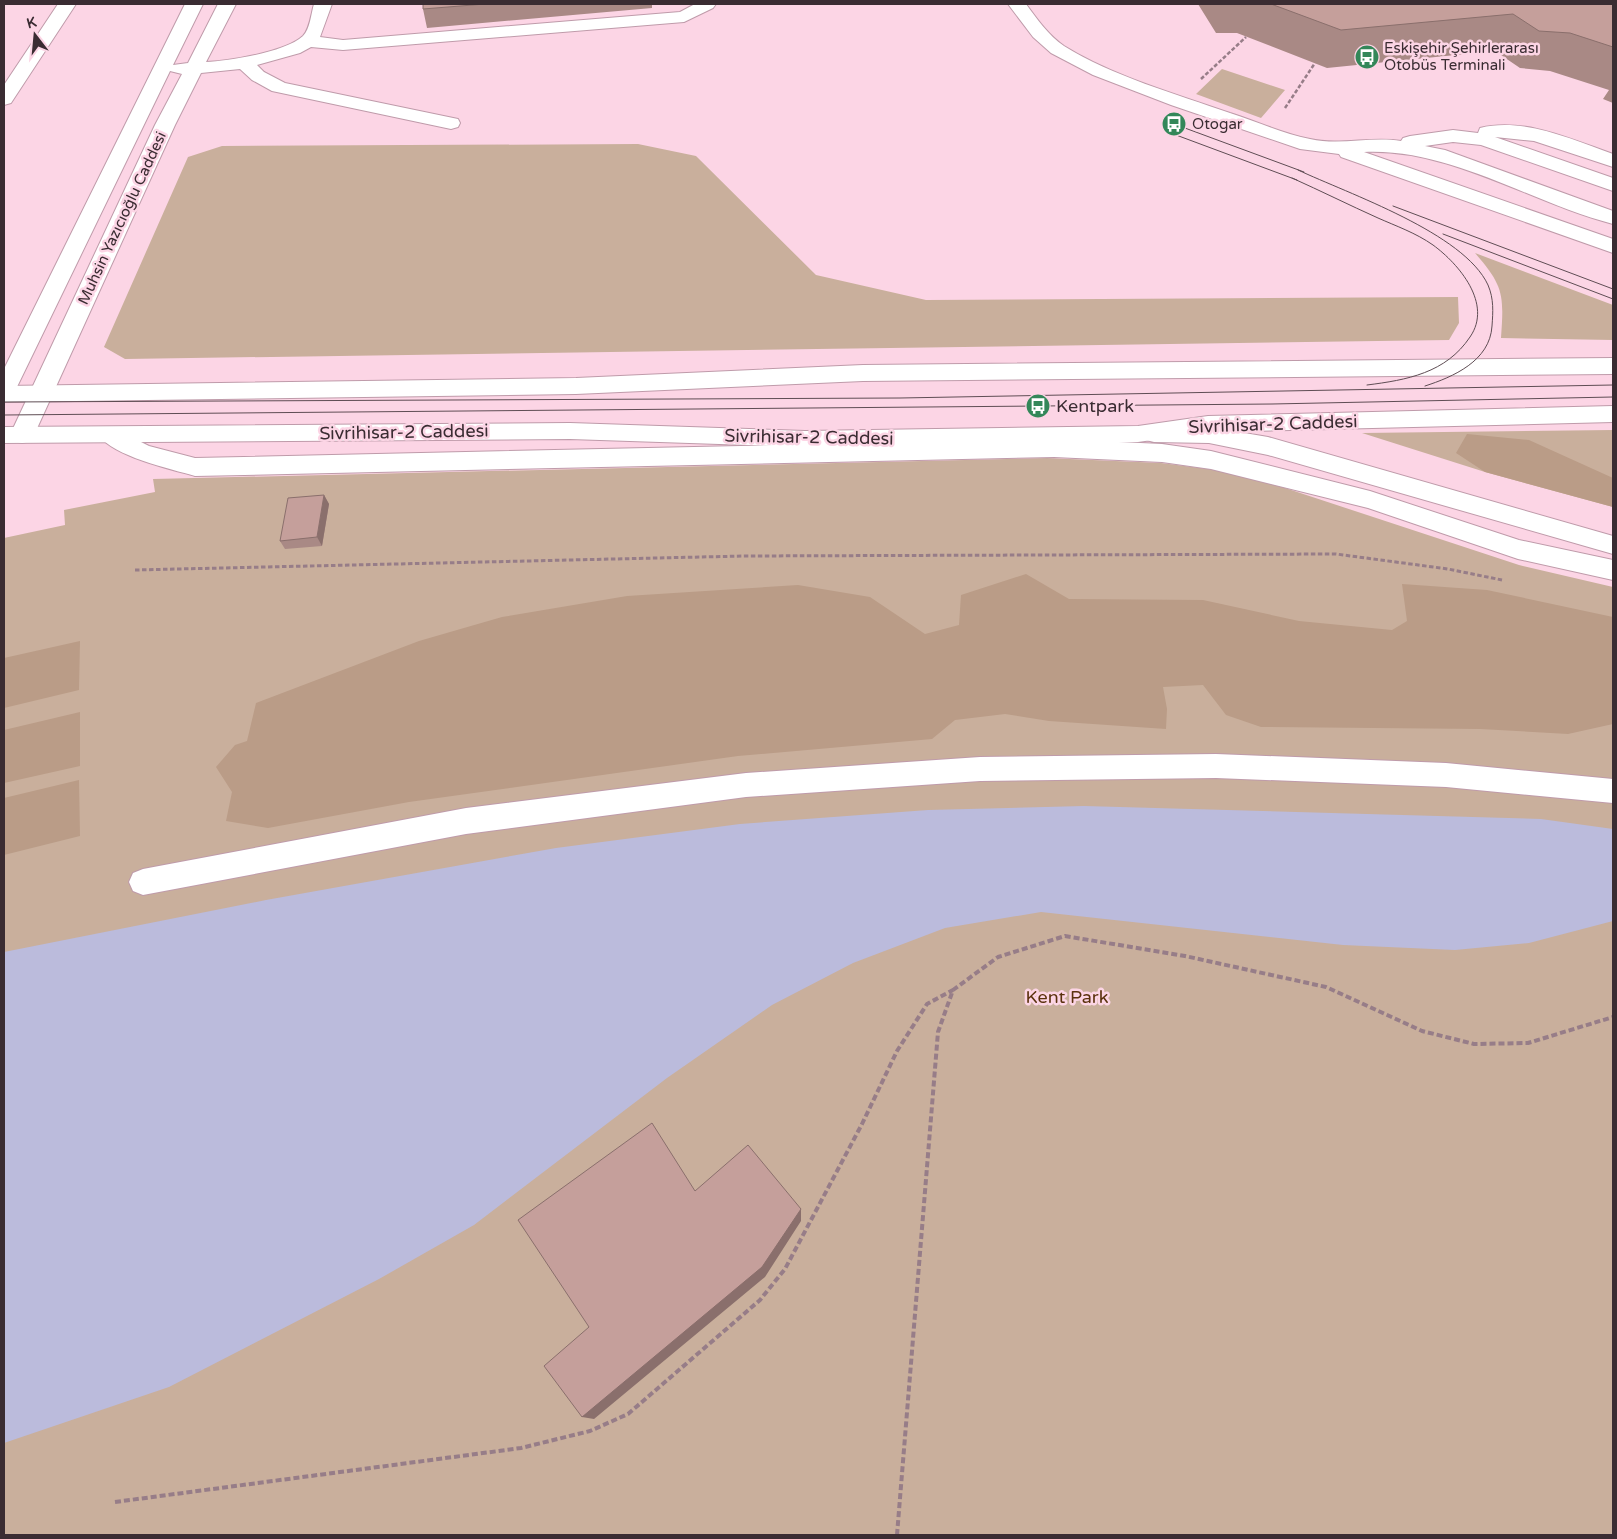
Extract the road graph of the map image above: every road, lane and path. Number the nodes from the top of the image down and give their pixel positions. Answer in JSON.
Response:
{"nodes":[{"id":1,"x":67,"y":4,"type":"edge"},
{"id":2,"x":194,"y":4,"type":"edge"},
{"id":3,"x":227,"y":4,"type":"edge"},
{"id":4,"x":323,"y":4,"type":"edge"},
{"id":5,"x":706,"y":4,"type":"edge"},
{"id":6,"x":1017,"y":4,"type":"edge"},
{"id":7,"x":1246,"y":37,"type":"dead end"},
{"id":8,"x":308,"y":42,"type":"junction"},
{"id":9,"x":1315,"y":63,"type":"dead end"},
{"id":10,"x":245,"y":64,"type":"junction"},
{"id":11,"x":194,"y":68,"type":"junction"},
{"id":12,"x":162,"y":69,"type":"junction"},
{"id":13,"x":4,"y":99,"type":"edge"},
{"id":14,"x":1178,"y":101,"type":"junction"},
{"id":15,"x":451,"y":123,"type":"dead end"},
{"id":16,"x":1268,"y":133,"type":"junction"},
{"id":17,"x":1453,"y":136,"type":"junction"},
{"id":18,"x":1389,"y":145,"type":"junction"},
{"id":19,"x":1334,"y":148,"type":"junction"},
{"id":20,"x":1613,"y":161,"type":"edge"},
{"id":21,"x":1613,"y":185,"type":"edge"},
{"id":22,"x":1613,"y":218,"type":"edge"},
{"id":23,"x":1613,"y":246,"type":"edge"},
{"id":24,"x":1613,"y":366,"type":"edge"},
{"id":25,"x":4,"y":393,"type":"edge"},
{"id":26,"x":42,"y":393,"type":"junction"},
{"id":27,"x":1613,"y":414,"type":"edge"},
{"id":28,"x":1138,"y":434,"type":"junction"},
{"id":29,"x":13,"y":435,"type":"edge"},
{"id":30,"x":111,"y":435,"type":"junction"},
{"id":31,"x":1613,"y":545,"type":"edge"},
{"id":32,"x":134,"y":570,"type":"dead end"},
{"id":33,"x":1613,"y":570,"type":"edge"},
{"id":34,"x":1507,"y":581,"type":"dead end"},
{"id":35,"x":1613,"y":791,"type":"edge"},
{"id":36,"x":143,"y":882,"type":"dead end"},
{"id":37,"x":953,"y":990,"type":"junction"},
{"id":38,"x":1613,"y":1017,"type":"edge"},
{"id":39,"x":115,"y":1502,"type":"dead end"},
{"id":40,"x":897,"y":1535,"type":"edge"}],
"edges":[{"from":1,"to":13,"type":"street"},
{"from":2,"to":12,"type":"street"},
{"from":3,"to":11,"type":"street","name":"Muhsin Yazıcıoğlu Caddesi"},
{"from":4,"to":8,"type":"street"},
{"from":5,"to":8,"type":"street"},
{"from":6,"to":14,"type":"street"},
{"from":7,"to":14,"type":"path"},
{"from":8,"to":10,"type":"street"},
{"from":9,"to":16,"type":"path"},
{"from":10,"to":11,"type":"street"},
{"from":10,"to":15,"type":"street"},
{"from":11,"to":12,"type":"street"},
{"from":11,"to":26,"type":"street","name":"Muhsin Yazıcıoğlu Caddesi"},
{"from":12,"to":25,"type":"street"},
{"from":14,"to":16,"type":"street"},
{"from":16,"to":19,"type":"street"},
{"from":17,"to":18,"type":"street"},
{"from":17,"to":20,"type":"street"},
{"from":17,"to":21,"type":"street"},
{"from":18,"to":19,"type":"street"},
{"from":18,"to":22,"type":"street"},
{"from":19,"to":23,"type":"street"},
{"from":24,"to":26,"type":"street"},
{"from":25,"to":26,"type":"street"},
{"from":26,"to":29,"type":"street","name":"Muhsin Yazıcıoğlu Caddesi"},
{"from":27,"to":28,"type":"street","name":"Sivrihisar-2 Caddesi"},
{"from":28,"to":30,"type":"street","name":"Sivrihisar-2 Caddesi"},
{"from":28,"to":31,"type":"street"},
{"from":29,"to":30,"type":"street","name":"Sivrihisar-2 Caddesi"},
{"from":30,"to":33,"type":"street"},
{"from":32,"to":34,"type":"path"},
{"from":35,"to":36,"type":"street"},
{"from":37,"to":38,"type":"path"},
{"from":37,"to":39,"type":"path"},
{"from":37,"to":40,"type":"path"}]}
